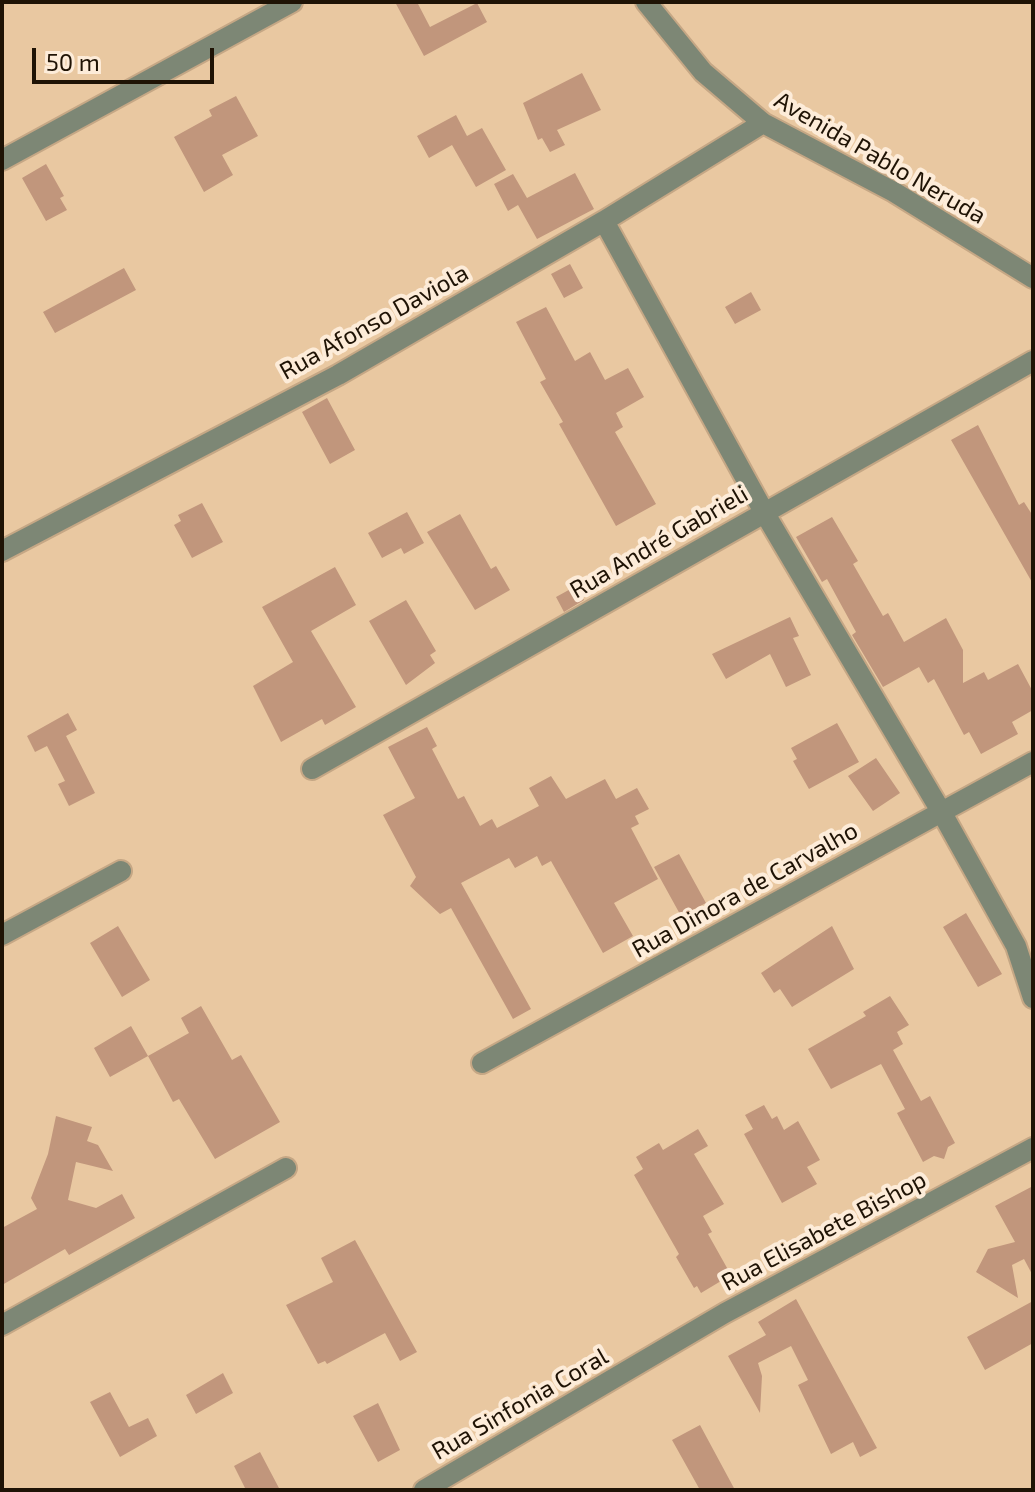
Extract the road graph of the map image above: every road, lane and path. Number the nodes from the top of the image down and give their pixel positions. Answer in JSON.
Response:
{"nodes":[{"id":1,"x":292,"y":2,"type":"edge"},
{"id":2,"x":646,"y":2,"type":"edge"},
{"id":3,"x":763,"y":123,"type":"junction"},
{"id":4,"x":2,"y":160,"type":"edge"},
{"id":5,"x":604,"y":221,"type":"junction"},
{"id":6,"x":1033,"y":278,"type":"edge"},
{"id":7,"x":1033,"y":361,"type":"edge"},
{"id":8,"x":764,"y":512,"type":"junction"},
{"id":9,"x":2,"y":551,"type":"edge"},
{"id":10,"x":1033,"y":762,"type":"edge"},
{"id":11,"x":312,"y":769,"type":"dead end"},
{"id":12,"x":942,"y":813,"type":"junction"},
{"id":13,"x":121,"y":871,"type":"dead end"},
{"id":14,"x":2,"y":935,"type":"edge"},
{"id":15,"x":1033,"y":998,"type":"edge"},
{"id":16,"x":482,"y":1063,"type":"dead end"},
{"id":17,"x":1033,"y":1148,"type":"edge"},
{"id":18,"x":286,"y":1168,"type":"dead end"},
{"id":19,"x":2,"y":1325,"type":"edge"},
{"id":20,"x":642,"y":1363,"type":"joint"},
{"id":21,"x":424,"y":1490,"type":"edge"}],
"edges":[{"from":1,"to":4,"type":"street"},
{"from":2,"to":3,"type":"street","name":"Avenida Pablo Neruda"},
{"from":3,"to":5,"type":"street","name":"Rua Afonso Daviola"},
{"from":3,"to":6,"type":"street","name":"Avenida Pablo Neruda"},
{"from":5,"to":8,"type":"street"},
{"from":5,"to":9,"type":"street","name":"Rua Afonso Daviola"},
{"from":7,"to":8,"type":"street","name":"Rua André Gabrieli"},
{"from":8,"to":11,"type":"street","name":"Rua André Gabrieli"},
{"from":8,"to":12,"type":"street"},
{"from":10,"to":12,"type":"street","name":"Rua Dinora de Carvalho"},
{"from":12,"to":15,"type":"street"},
{"from":12,"to":16,"type":"street","name":"Rua Dinora de Carvalho"},
{"from":13,"to":14,"type":"street"},
{"from":17,"to":20,"type":"street","name":"Rua Elisabete Bishop"},
{"from":18,"to":19,"type":"street"},
{"from":20,"to":21,"type":"street","name":"Rua Sinfonia Coral"}]}
